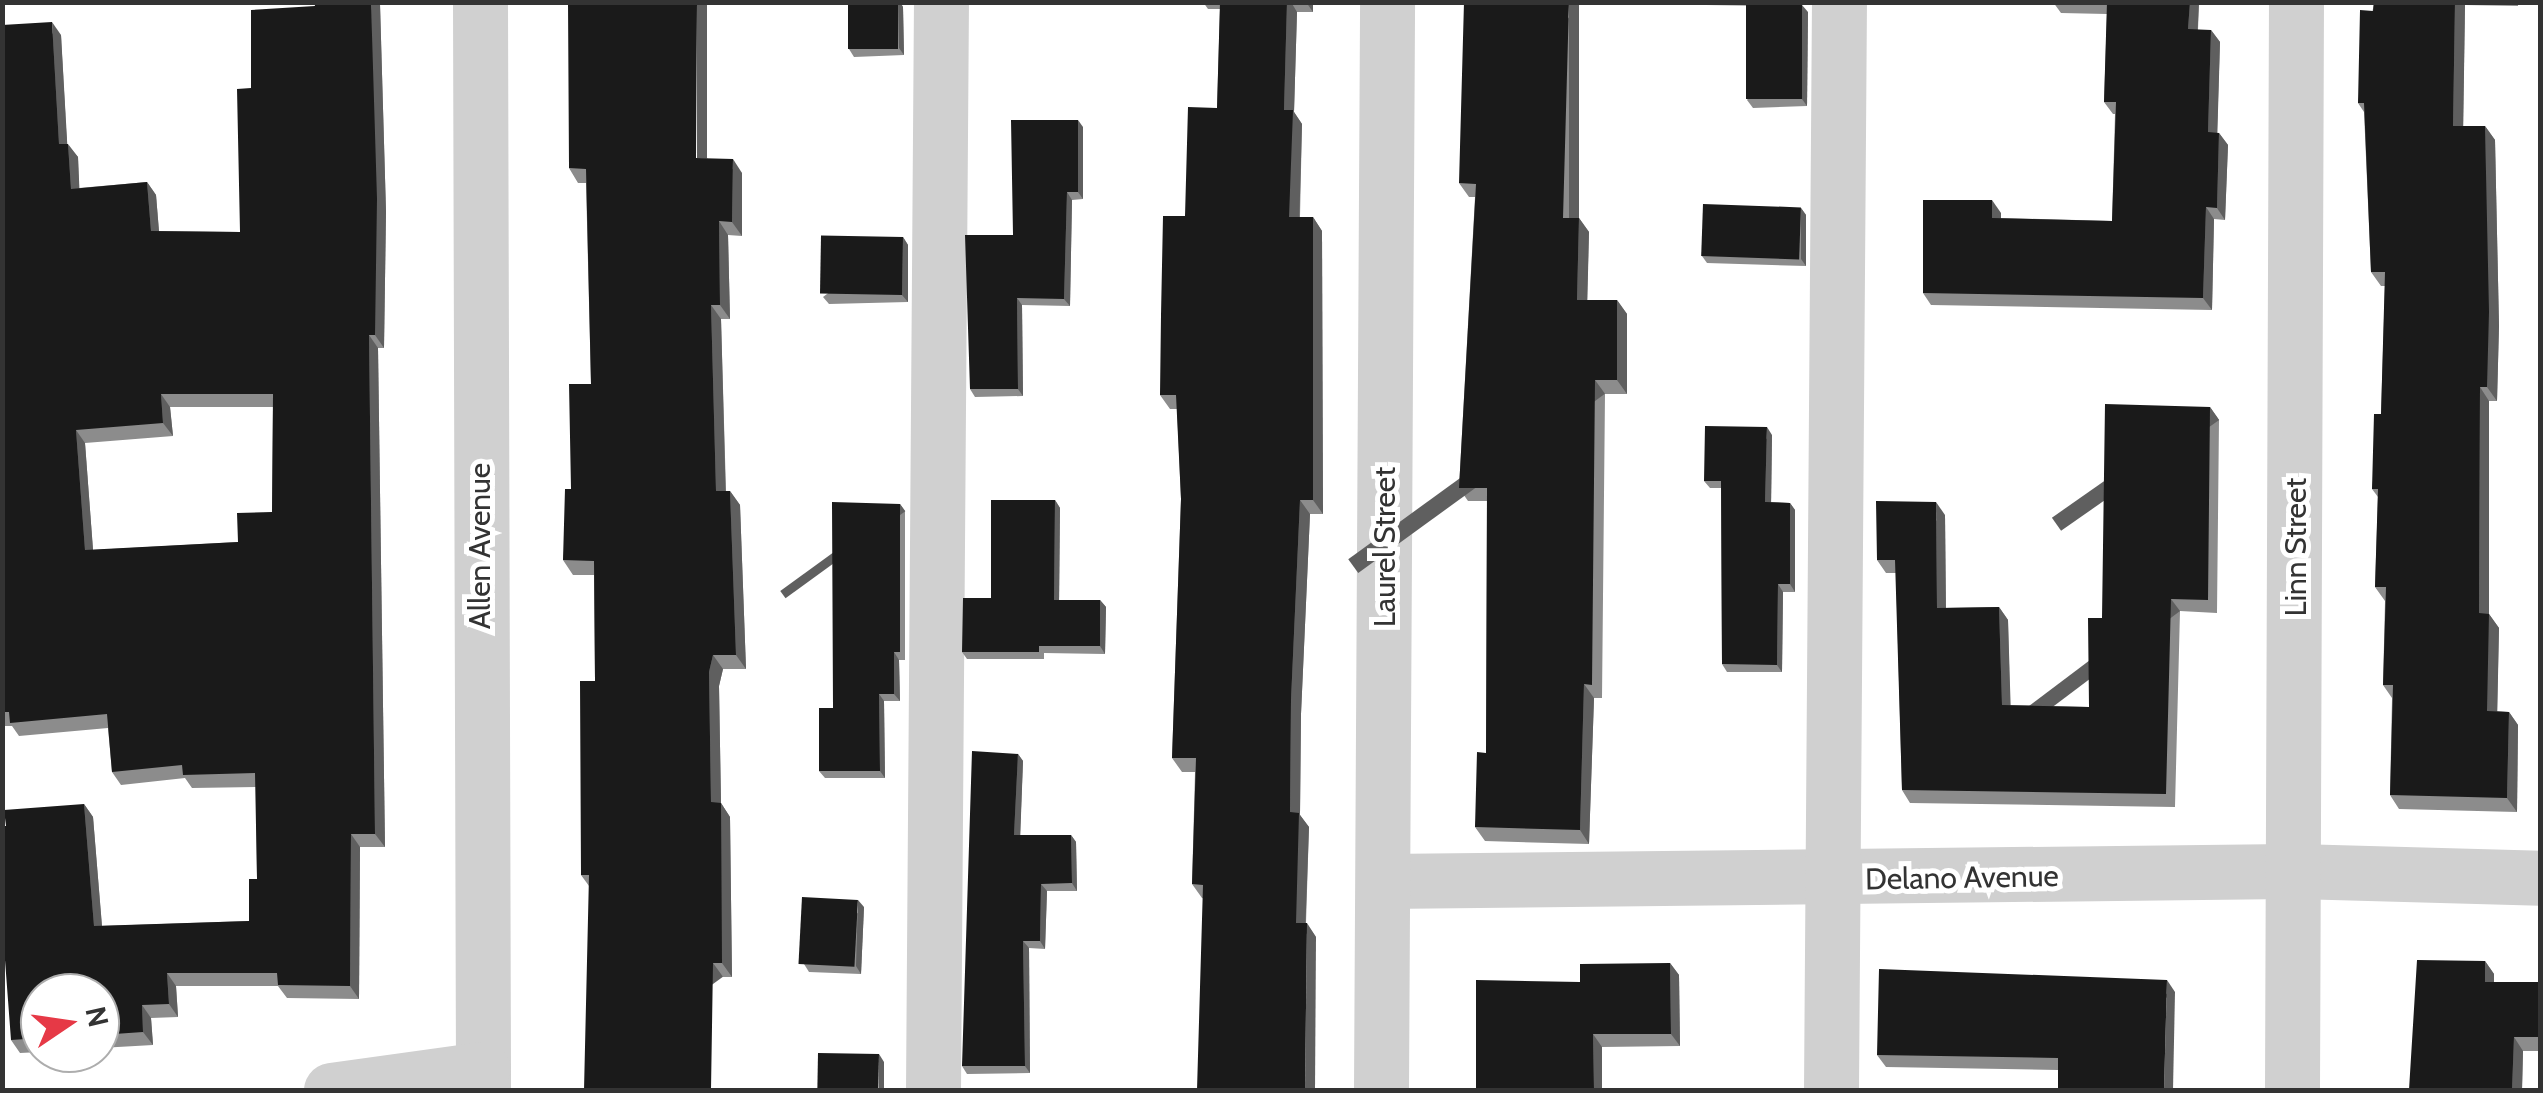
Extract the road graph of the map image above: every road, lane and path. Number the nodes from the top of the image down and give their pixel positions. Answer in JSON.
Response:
{"nodes":[{"id":1,"x":480,"y":2,"type":"edge"},
{"id":2,"x":941,"y":2,"type":"edge"},
{"id":3,"x":1387,"y":2,"type":"edge"},
{"id":4,"x":1839,"y":2,"type":"edge"},
{"id":5,"x":2296,"y":2,"type":"edge"},
{"id":6,"x":2296,"y":871,"type":"junction"},
{"id":7,"x":2540,"y":878,"type":"edge"},
{"id":8,"x":1384,"y":880,"type":"junction"},
{"id":9,"x":1831,"y":880,"type":"junction"},
{"id":10,"x":483,"y":1080,"type":"edge"},
{"id":11,"x":331,"y":1090,"type":"edge"},
{"id":12,"x":933,"y":1090,"type":"edge"},
{"id":13,"x":1382,"y":1090,"type":"edge"},
{"id":14,"x":1831,"y":1090,"type":"edge"},
{"id":15,"x":2292,"y":1090,"type":"edge"}],
"edges":[{"from":1,"to":10,"type":"street","name":"Allen Avenue"},
{"from":2,"to":12,"type":"street"},
{"from":3,"to":8,"type":"street","name":"Laurel Street"},
{"from":4,"to":9,"type":"street"},
{"from":5,"to":6,"type":"street","name":"Linn Street"},
{"from":6,"to":7,"type":"street","name":"Delano Avenue"},
{"from":6,"to":9,"type":"street","name":"Delano Avenue"},
{"from":6,"to":15,"type":"street","name":"Linn Street"},
{"from":8,"to":9,"type":"street","name":"Delano Avenue"},
{"from":8,"to":13,"type":"street","name":"Laurel Street"},
{"from":9,"to":14,"type":"street"},
{"from":10,"to":11,"type":"street"}]}
